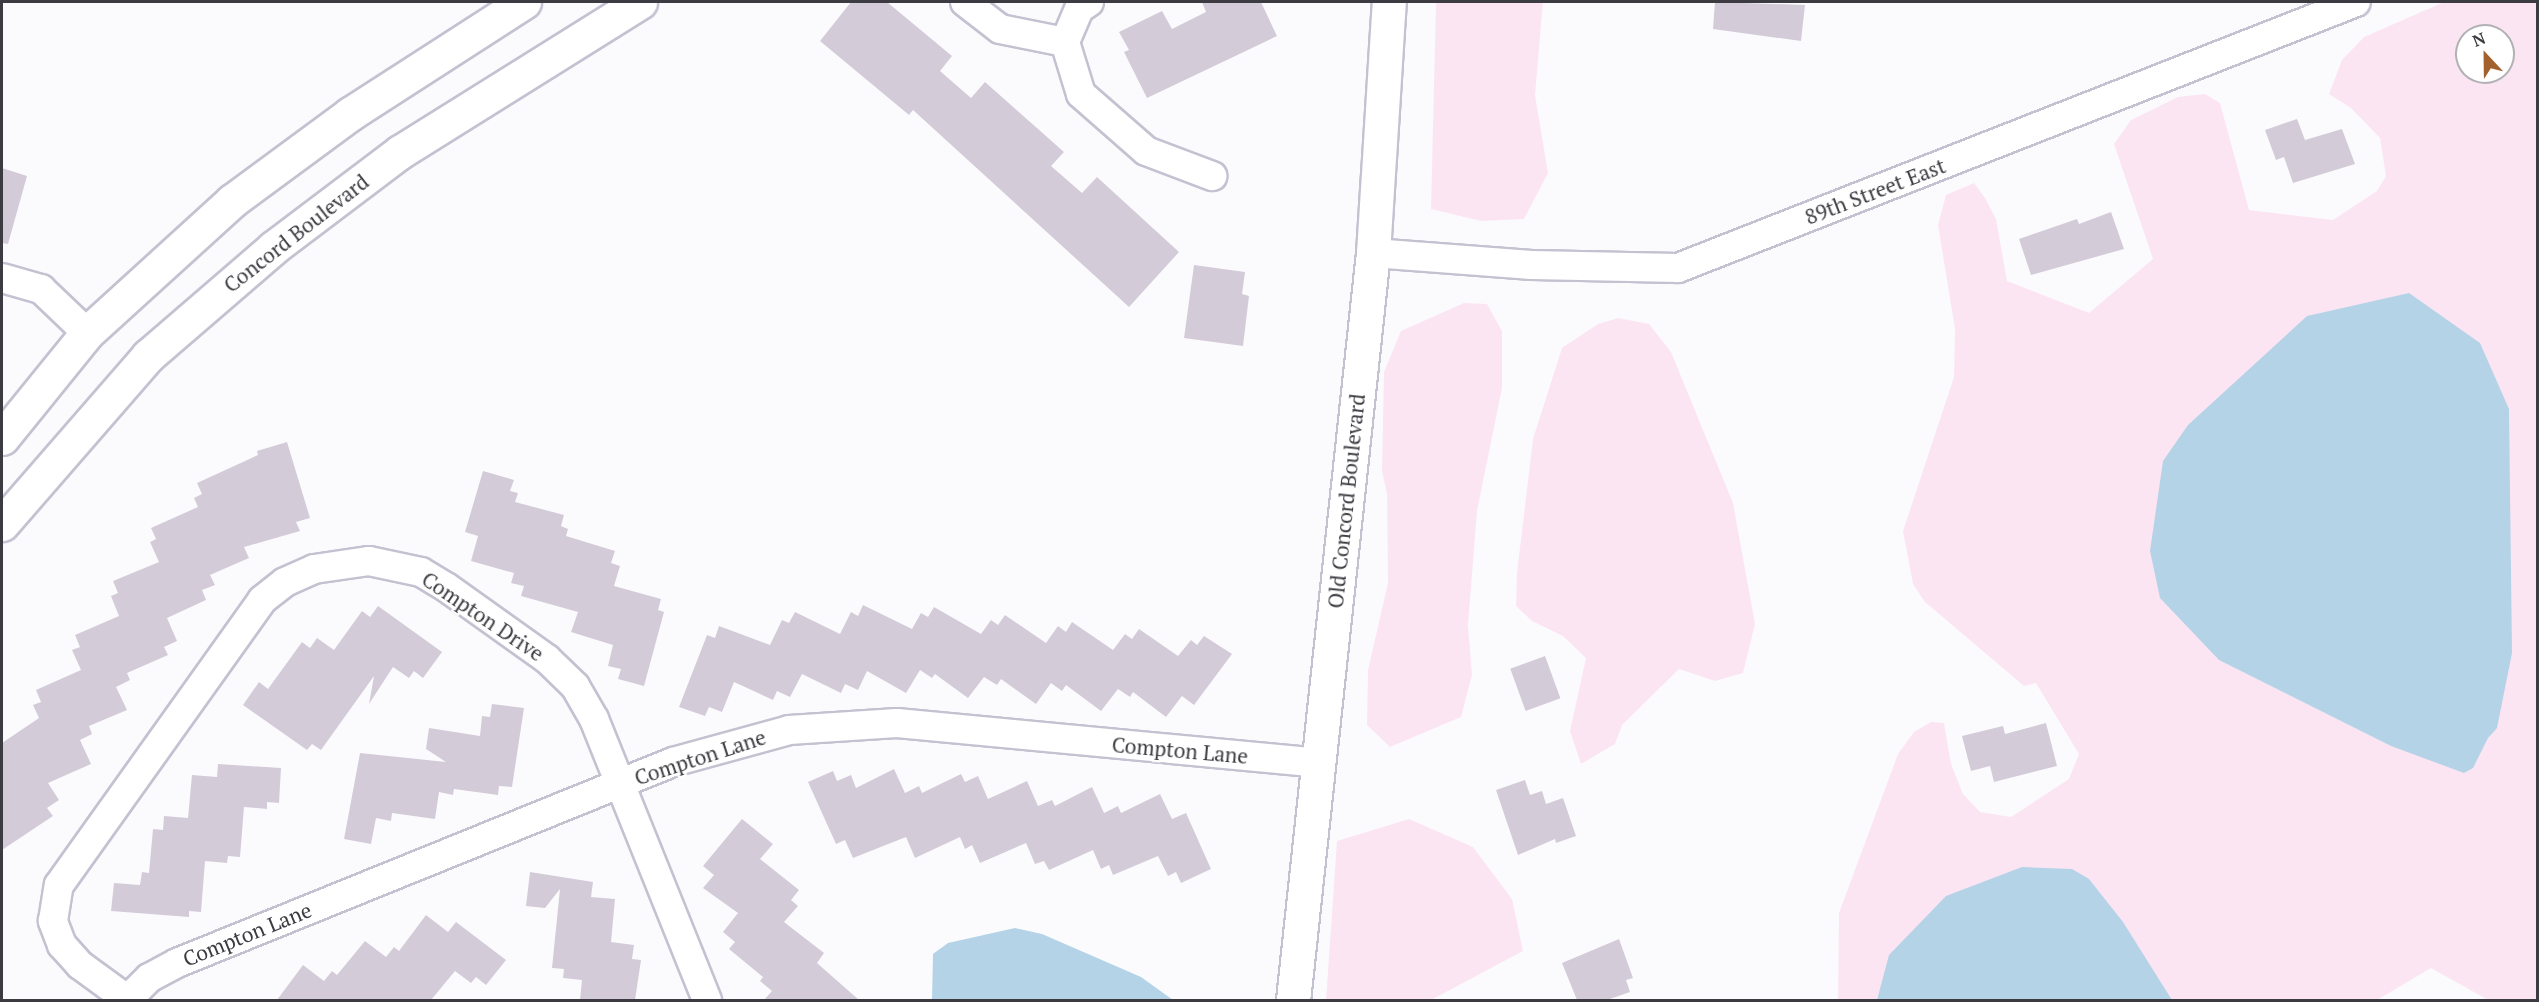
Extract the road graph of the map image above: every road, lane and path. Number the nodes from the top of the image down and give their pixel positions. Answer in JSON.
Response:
{"nodes":[{"id":1,"x":524,"y":2,"type":"edge"},
{"id":2,"x":640,"y":2,"type":"edge"},
{"id":3,"x":965,"y":2,"type":"edge"},
{"id":4,"x":1089,"y":2,"type":"edge"},
{"id":5,"x":1389,"y":2,"type":"edge"},
{"id":6,"x":2356,"y":2,"type":"edge"},
{"id":7,"x":1065,"y":42,"type":"junction"},
{"id":8,"x":1212,"y":176,"type":"dead end"},
{"id":9,"x":1373,"y":253,"type":"junction"},
{"id":10,"x":2,"y":278,"type":"edge"},
{"id":11,"x":87,"y":333,"type":"junction"},
{"id":12,"x":2,"y":438,"type":"edge"},
{"id":13,"x":2,"y":524,"type":"edge"},
{"id":14,"x":1318,"y":763,"type":"junction"},
{"id":15,"x":620,"y":783,"type":"junction"},
{"id":16,"x":128,"y":1000,"type":"edge"},
{"id":17,"x":707,"y":1000,"type":"edge"},
{"id":18,"x":1293,"y":1000,"type":"edge"}],
"edges":[{"from":1,"to":11,"type":"main road"},
{"from":2,"to":13,"type":"main road","name":"Concord Boulevard"},
{"from":3,"to":7,"type":"street"},
{"from":4,"to":7,"type":"street"},
{"from":5,"to":9,"type":"main road","name":"Old Concord Boulevard"},
{"from":6,"to":9,"type":"street","name":"89th Street East"},
{"from":7,"to":8,"type":"street"},
{"from":9,"to":14,"type":"main road","name":"Old Concord Boulevard"},
{"from":10,"to":11,"type":"street"},
{"from":11,"to":12,"type":"main road"},
{"from":14,"to":15,"type":"street","name":"Compton Lane"},
{"from":14,"to":18,"type":"main road","name":"Old Concord Boulevard"},
{"from":15,"to":16,"type":"street","name":"Compton Lane"},
{"from":15,"to":16,"type":"street","name":"Compton Drive"},
{"from":15,"to":17,"type":"street","name":"Compton Drive"}]}
